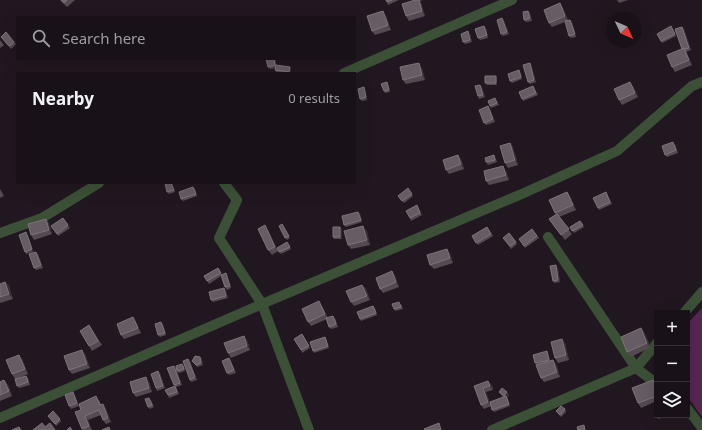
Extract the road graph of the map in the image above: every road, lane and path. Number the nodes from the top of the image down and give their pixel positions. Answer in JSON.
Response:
{"nodes":[{"id":1,"x":512,"y":0,"type":"edge"},
{"id":2,"x":346,"y":72,"type":"edge"},
{"id":3,"x":702,"y":82,"type":"edge"},
{"id":4,"x":97,"y":184,"type":"edge"},
{"id":5,"x":225,"y":184,"type":"edge"},
{"id":6,"x":0,"y":233,"type":"edge"},
{"id":7,"x":548,"y":237,"type":"dead end"},
{"id":8,"x":702,"y":292,"type":"edge"},
{"id":9,"x":262,"y":304,"type":"junction"},
{"id":10,"x":687,"y":310,"type":"edge"},
{"id":11,"x":654,"y":346,"type":"edge"},
{"id":12,"x":636,"y":368,"type":"junction"},
{"id":13,"x":654,"y":382,"type":"edge"},
{"id":14,"x":690,"y":412,"type":"edge"},
{"id":15,"x":0,"y":418,"type":"edge"},
{"id":16,"x":702,"y":428,"type":"edge"},
{"id":17,"x":309,"y":430,"type":"edge"},
{"id":18,"x":492,"y":430,"type":"edge"}],
"edges":[{"from":1,"to":2,"type":"street"},
{"from":3,"to":9,"type":"street"},
{"from":4,"to":6,"type":"street"},
{"from":5,"to":9,"type":"street"},
{"from":7,"to":12,"type":"street"},
{"from":8,"to":10,"type":"street"},
{"from":9,"to":15,"type":"street"},
{"from":9,"to":17,"type":"street"},
{"from":11,"to":12,"type":"street"},
{"from":12,"to":13,"type":"street"},
{"from":12,"to":18,"type":"street"},
{"from":14,"to":16,"type":"street"}]}
